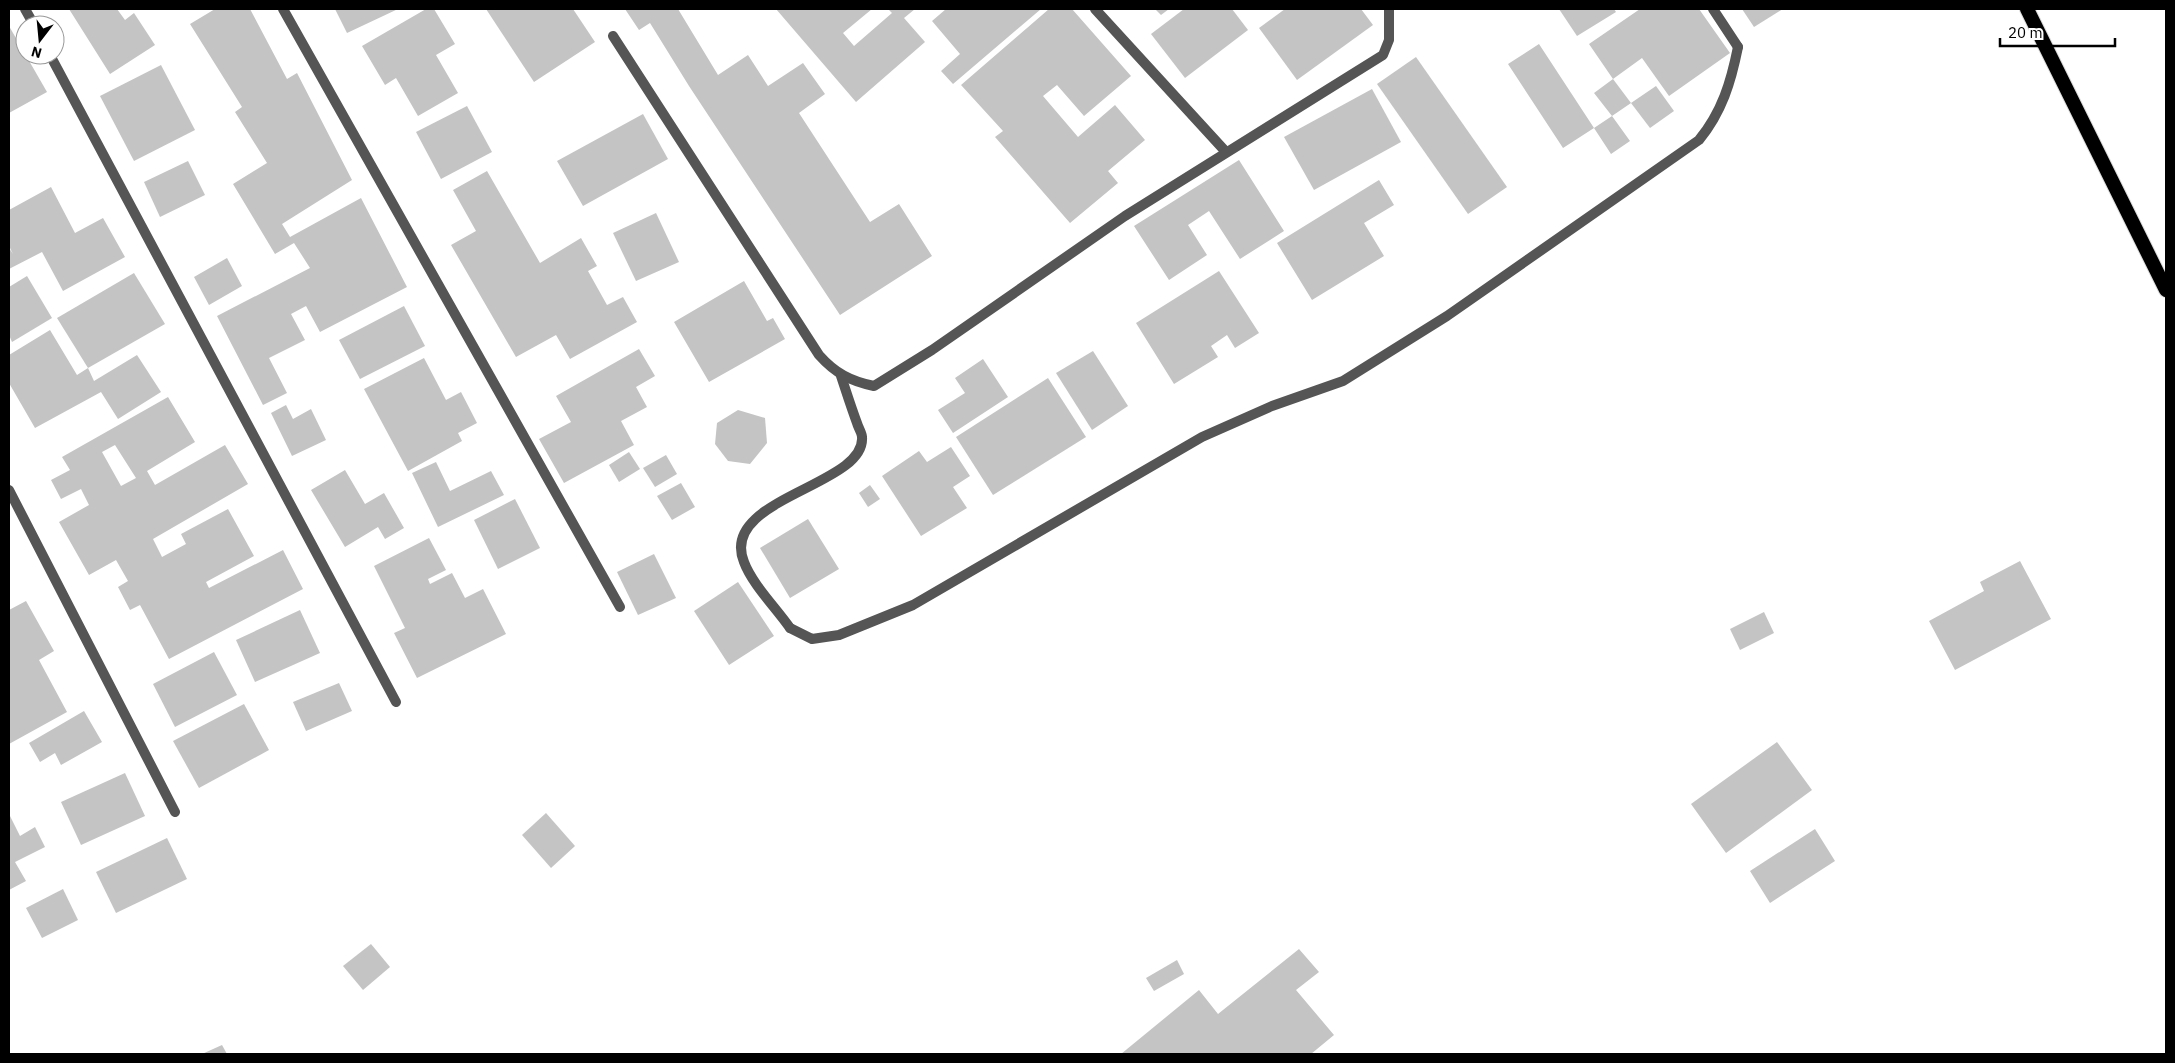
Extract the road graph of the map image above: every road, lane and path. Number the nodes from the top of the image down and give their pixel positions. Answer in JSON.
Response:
{"nodes":[{"id":1,"x":284,"y":9,"type":"edge"},
{"id":2,"x":1095,"y":9,"type":"edge"},
{"id":3,"x":1389,"y":9,"type":"edge"},
{"id":4,"x":1713,"y":9,"type":"edge"},
{"id":5,"x":2027,"y":9,"type":"edge"},
{"id":6,"x":613,"y":36,"type":"dead end"},
{"id":7,"x":55,"y":65,"type":"edge"},
{"id":8,"x":1226,"y":152,"type":"junction"},
{"id":9,"x":2166,"y":290,"type":"edge"},
{"id":10,"x":841,"y":376,"type":"junction"},
{"id":11,"x":9,"y":490,"type":"edge"},
{"id":12,"x":620,"y":607,"type":"dead end"},
{"id":13,"x":396,"y":702,"type":"dead end"},
{"id":14,"x":175,"y":812,"type":"dead end"}],
"edges":[{"from":1,"to":12,"type":"street"},
{"from":2,"to":8,"type":"street"},
{"from":3,"to":8,"type":"street"},
{"from":4,"to":10,"type":"street"},
{"from":5,"to":9,"type":"highway"},
{"from":6,"to":10,"type":"street"},
{"from":7,"to":13,"type":"street"},
{"from":8,"to":10,"type":"street"},
{"from":11,"to":14,"type":"street"}]}
